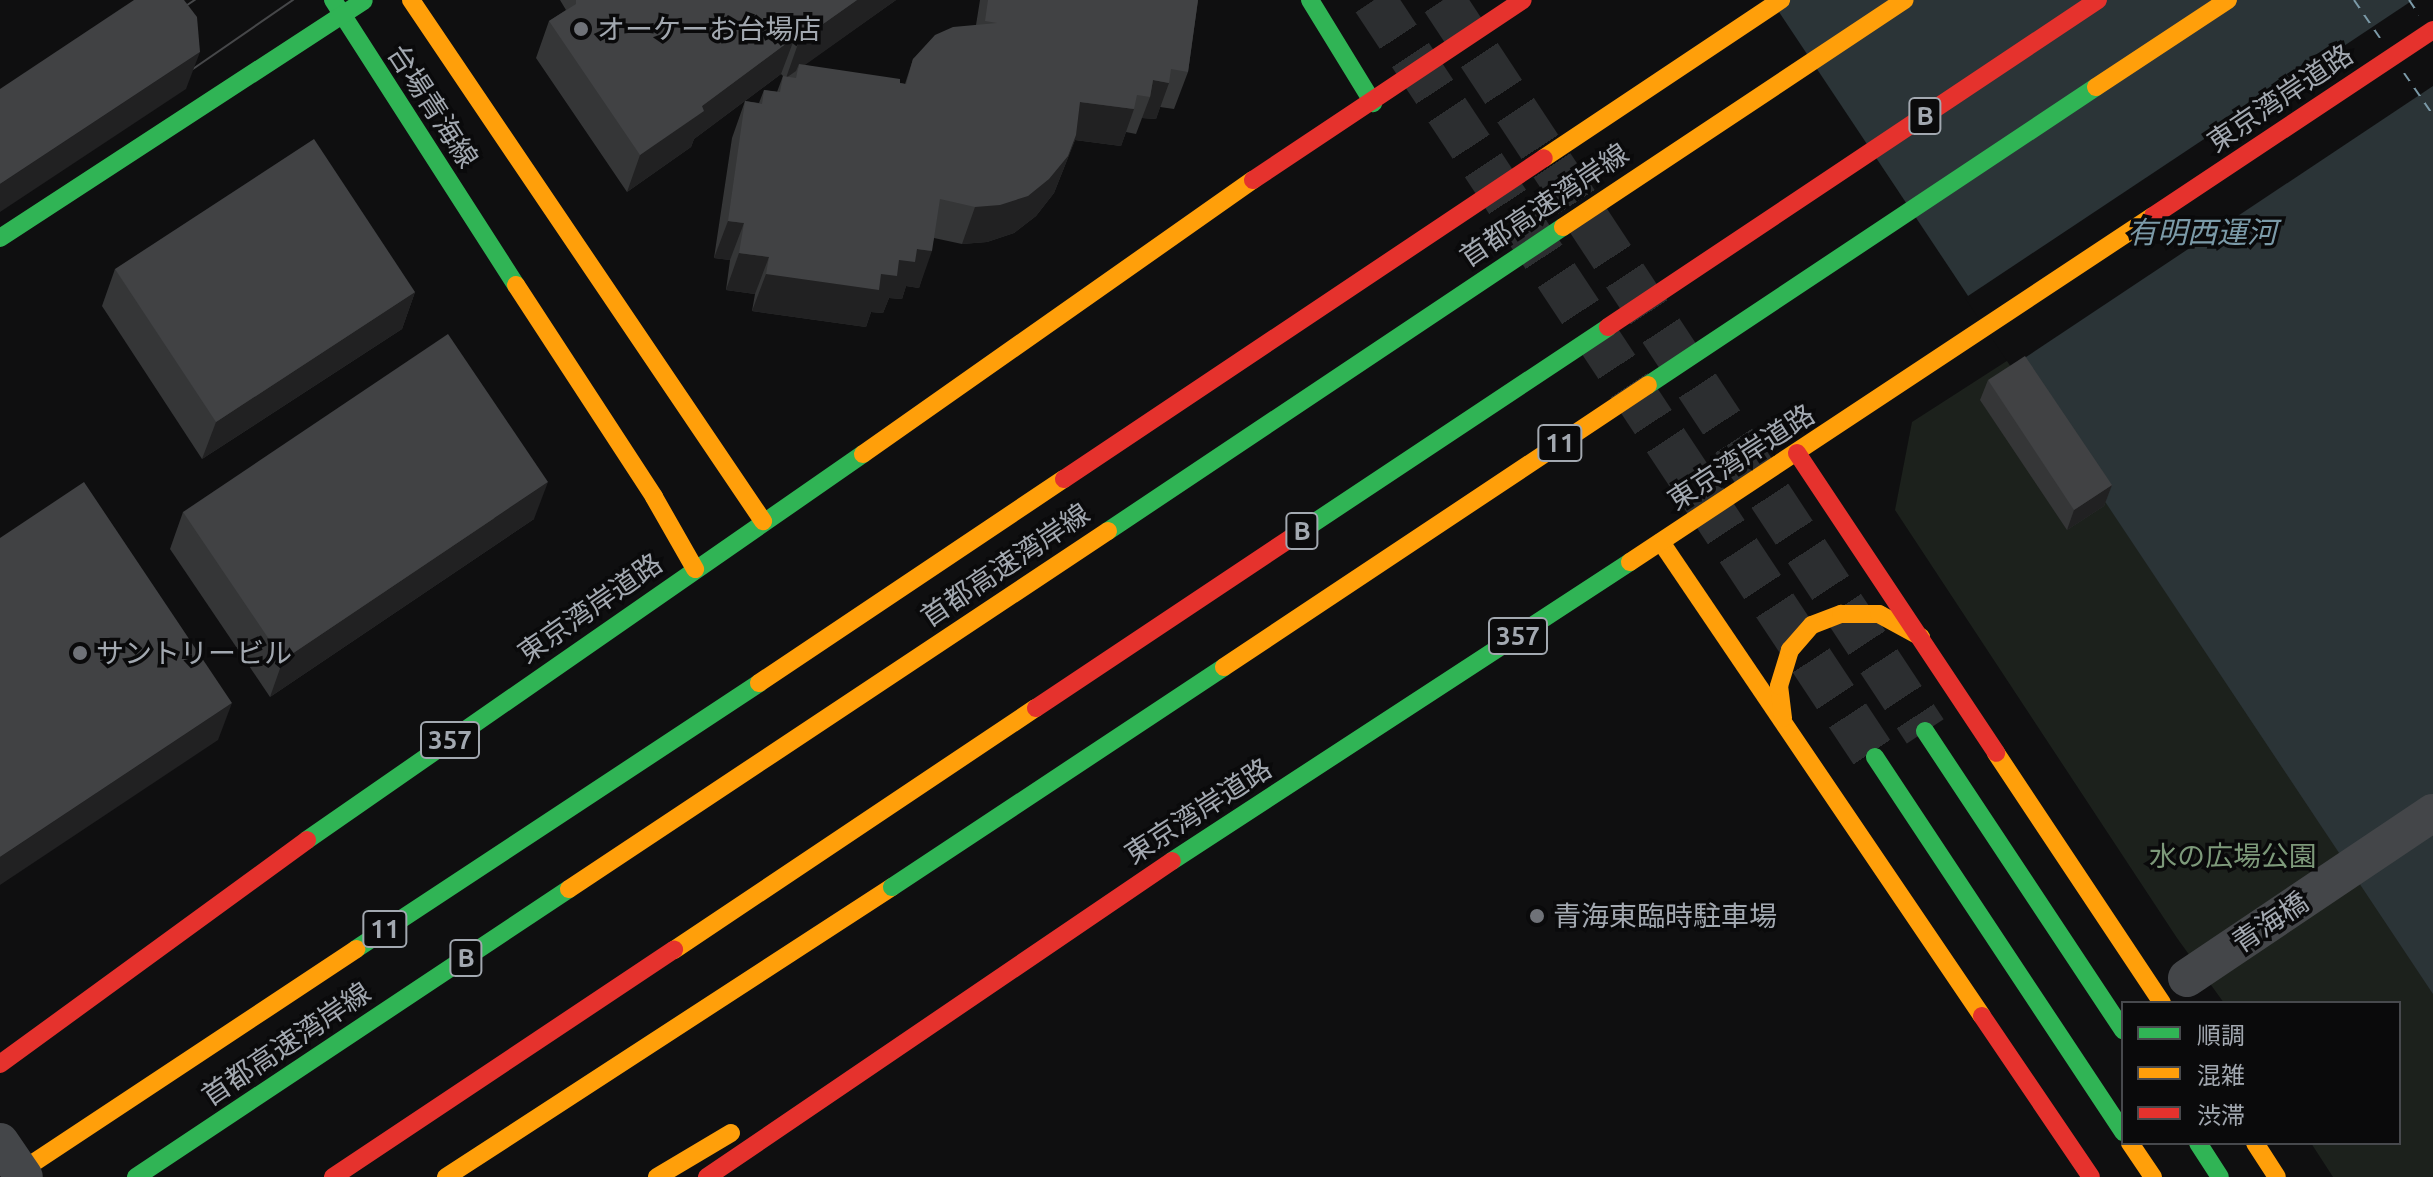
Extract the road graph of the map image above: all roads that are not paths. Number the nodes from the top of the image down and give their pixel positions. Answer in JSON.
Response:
{"nodes":[{"id":1,"x":366,"y":0,"type":"edge"},
{"id":2,"x":411,"y":0,"type":"edge"},
{"id":3,"x":1310,"y":0,"type":"edge"},
{"id":4,"x":1523,"y":0,"type":"edge"},
{"id":5,"x":1781,"y":0,"type":"edge"},
{"id":6,"x":1905,"y":0,"type":"edge"},
{"id":7,"x":2098,"y":0,"type":"edge"},
{"id":8,"x":2228,"y":0,"type":"edge"},
{"id":9,"x":1494,"y":8,"type":"edge"},
{"id":10,"x":337,"y":9,"type":"edge"},
{"id":11,"x":2433,"y":30,"type":"edge"},
{"id":12,"x":1373,"y":103,"type":"junction"},
{"id":13,"x":0,"y":238,"type":"edge"},
{"id":14,"x":1797,"y":453,"type":"junction"},
{"id":15,"x":763,"y":521,"type":"junction"},
{"id":16,"x":1661,"y":542,"type":"junction"},
{"id":17,"x":695,"y":569,"type":"junction"},
{"id":18,"x":1921,"y":637,"type":"junction"},
{"id":19,"x":1783,"y":718,"type":"junction"},
{"id":20,"x":1925,"y":731,"type":"tunnel mouth"},
{"id":21,"x":1875,"y":757,"type":"tunnel mouth"},
{"id":22,"x":2433,"y":813,"type":"edge"},
{"id":23,"x":205,"y":911,"type":"junction"},
{"id":24,"x":1075,"y":924,"type":"junction"},
{"id":25,"x":2174,"y":991,"type":"edge"},
{"id":26,"x":26,"y":1021,"type":"dead end"},
{"id":27,"x":2121,"y":1027,"type":"edge"},
{"id":28,"x":0,"y":1064,"type":"edge"},
{"id":29,"x":796,"y":1094,"type":"dead end"},
{"id":30,"x":745,"y":1125,"type":"dead end"},
{"id":31,"x":2121,"y":1129,"type":"edge"},
{"id":32,"x":0,"y":1142,"type":"edge"},
{"id":33,"x":2131,"y":1145,"type":"edge"},
{"id":34,"x":2199,"y":1145,"type":"edge"},
{"id":35,"x":2256,"y":1145,"type":"edge"},
{"id":36,"x":12,"y":1177,"type":"edge"},
{"id":37,"x":24,"y":1177,"type":"edge"},
{"id":38,"x":136,"y":1177,"type":"edge"},
{"id":39,"x":333,"y":1177,"type":"edge"},
{"id":40,"x":446,"y":1177,"type":"edge"},
{"id":41,"x":657,"y":1177,"type":"edge"},
{"id":42,"x":707,"y":1177,"type":"edge"},
{"id":43,"x":2091,"y":1177,"type":"edge"},
{"id":44,"x":2153,"y":1177,"type":"edge"},
{"id":45,"x":2220,"y":1177,"type":"edge"},
{"id":46,"x":2277,"y":1177,"type":"edge"}],
"edges":[{"from":1,"to":10,"type":"main road"},
{"from":2,"to":15,"type":"main road","name":"台場青海線"},
{"from":3,"to":12,"type":"main road"},
{"from":4,"to":9,"type":"main road","name":"東京湾岸道路","number":"357"},
{"from":5,"to":36,"type":"main road","number":"11","bridge":true},
{"from":6,"to":38,"type":"main road","name":"首都高速湾岸線","number":"B"},
{"from":7,"to":39,"type":"main road","number":"B"},
{"from":8,"to":40,"type":"main road","number":"11","bridge":true},
{"from":9,"to":12,"type":"main road","name":"東京湾岸道路","number":"357"},
{"from":10,"to":13,"type":"main road"},
{"from":10,"to":17,"type":"main road","name":"台場青海線"},
{"from":11,"to":14,"type":"main road","name":"東京湾岸道路","number":"357"},
{"from":12,"to":15,"type":"main road","name":"東京湾岸道路","number":"357"},
{"from":14,"to":16,"type":"main road","name":"東京湾岸道路","number":"357"},
{"from":14,"to":18,"type":"main road"},
{"from":15,"to":17,"type":"main road","name":"東京湾岸道路","number":"357"},
{"from":16,"to":19,"type":"main road"},
{"from":16,"to":24,"type":"main road","name":"東京湾岸道路","number":"357"},
{"from":17,"to":23,"type":"main road","name":"東京湾岸道路","number":"357"},
{"from":18,"to":19,"type":"main road"},
{"from":18,"to":25,"type":"main road"},
{"from":19,"to":43,"type":"main road"},
{"from":20,"to":27,"type":"main road"},
{"from":21,"to":31,"type":"main road"},
{"from":22,"to":25,"type":"street","name":"青海橋"},
{"from":23,"to":26,"type":"main road","name":"東京湾岸道路","number":"357"},
{"from":23,"to":28,"type":"main road","name":"東京湾岸道路","number":"357"},
{"from":24,"to":29,"type":"main road","name":"東京湾岸道路","number":"357"},
{"from":24,"to":42,"type":"main road","name":"東京湾岸道路","number":"357"},
{"from":30,"to":41,"type":"main road"},
{"from":32,"to":37,"type":"street","bridge":true},
{"from":33,"to":44,"type":"main road"},
{"from":34,"to":45,"type":"main road"},
{"from":35,"to":46,"type":"main road"}]}
